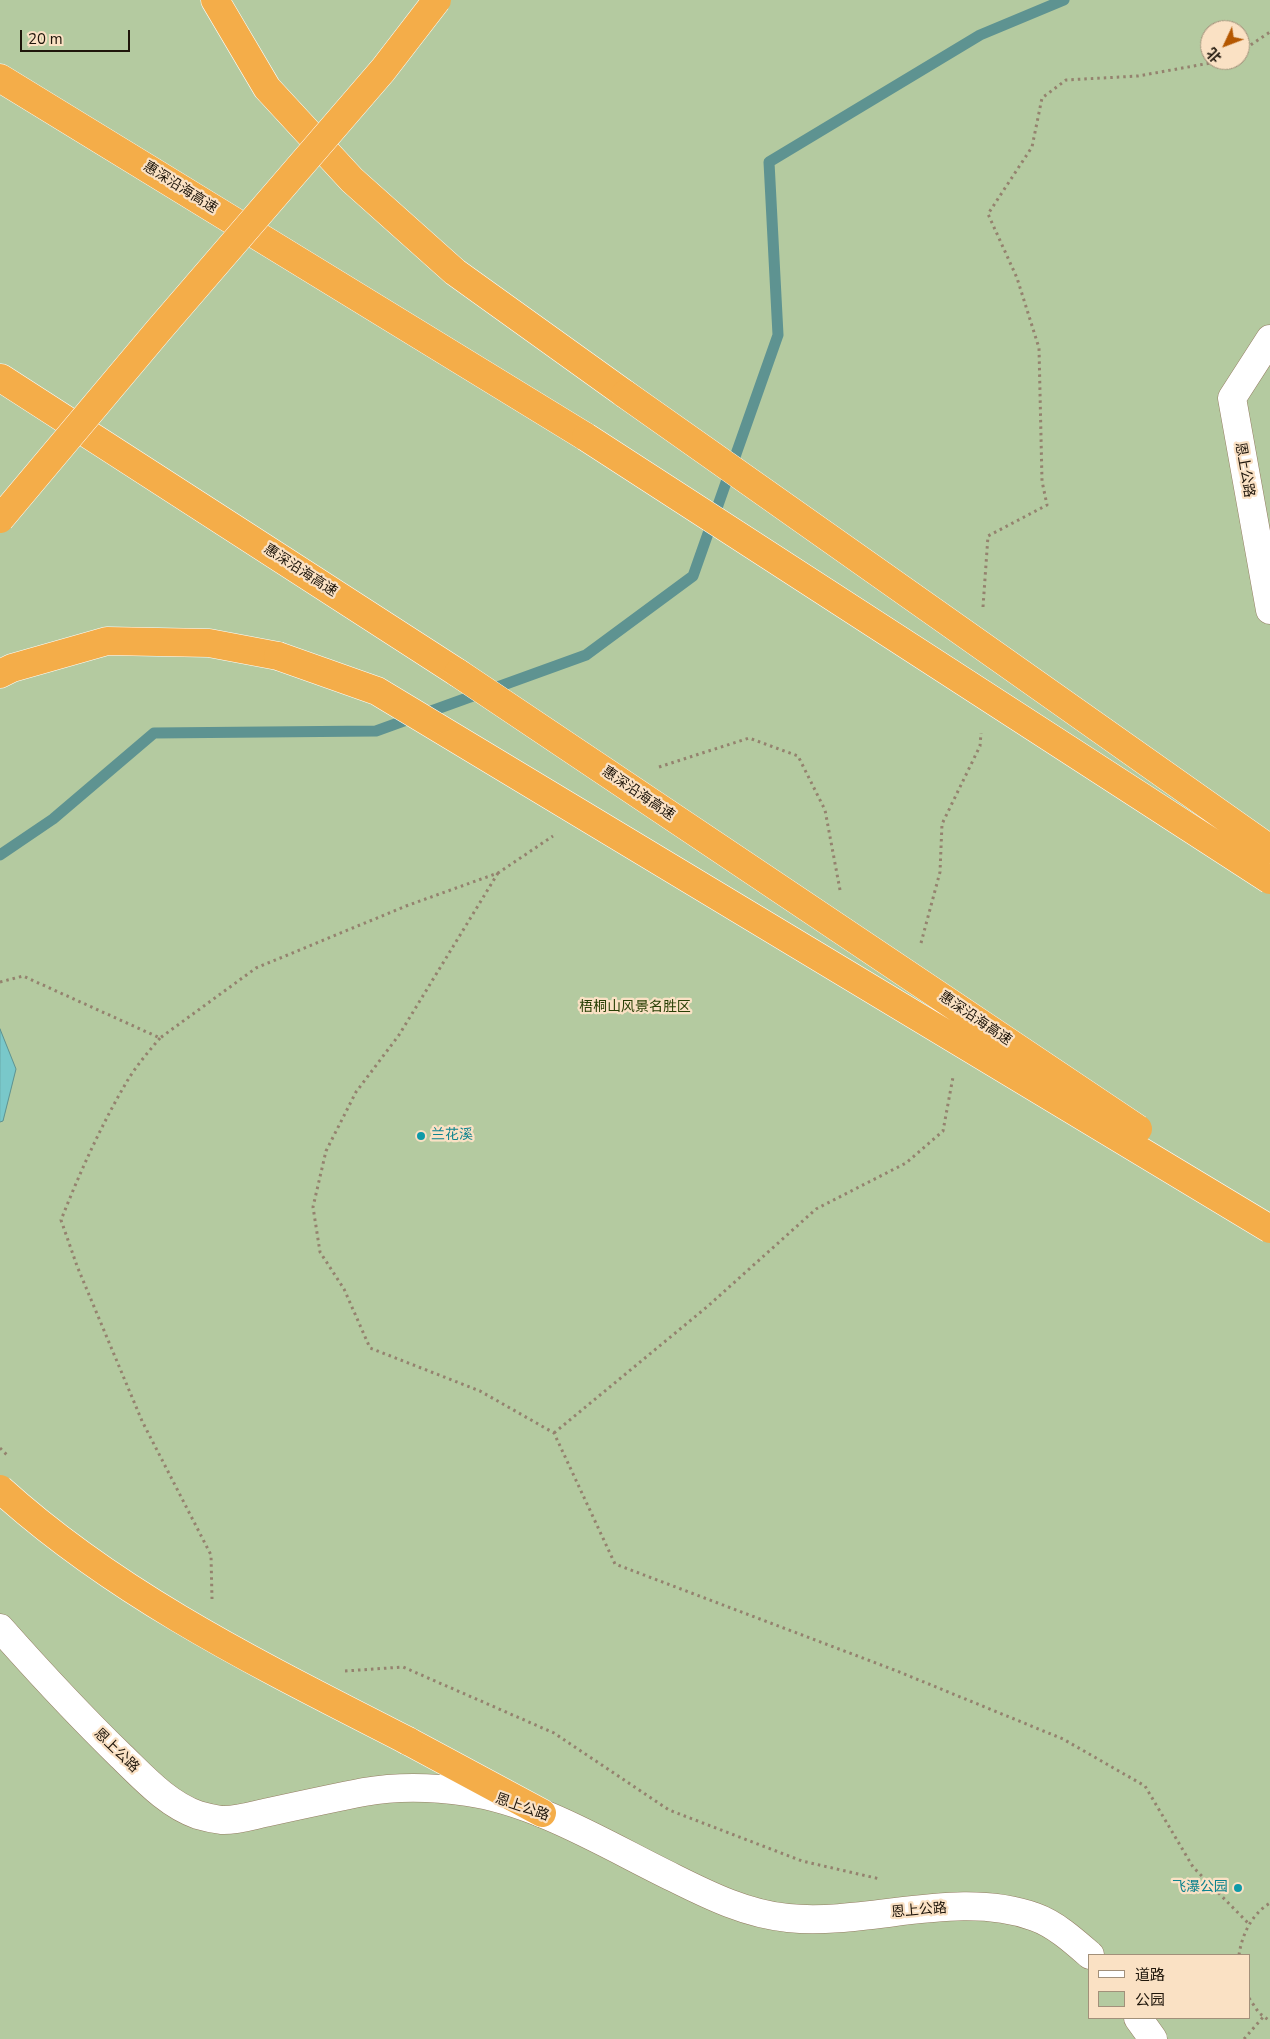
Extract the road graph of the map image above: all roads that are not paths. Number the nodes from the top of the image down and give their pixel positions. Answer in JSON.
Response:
{"nodes":[{"id":1,"x":215,"y":0,"type":"edge"},
{"id":2,"x":437,"y":0,"type":"edge"},
{"id":3,"x":0,"y":78,"type":"edge"},
{"id":4,"x":1270,"y":340,"type":"edge"},
{"id":5,"x":1,"y":378,"type":"edge"},
{"id":6,"x":0,"y":519,"type":"edge"},
{"id":7,"x":1270,"y":610,"type":"edge"},
{"id":8,"x":0,"y":674,"type":"edge"},
{"id":9,"x":1270,"y":849,"type":"edge"},
{"id":10,"x":1270,"y":880,"type":"edge"},
{"id":11,"x":1270,"y":1218,"type":"edge"},
{"id":12,"x":1270,"y":1229,"type":"edge"},
{"id":13,"x":0,"y":1489,"type":"edge"},
{"id":14,"x":0,"y":1628,"type":"edge"},
{"id":15,"x":542,"y":1813,"type":"junction"},
{"id":16,"x":1089,"y":1954,"type":"edge"},
{"id":17,"x":1139,"y":2019,"type":"edge"},
{"id":18,"x":1153,"y":2039,"type":"edge"}],
"edges":[{"from":1,"to":9,"type":"highway","bridge":true},
{"from":2,"to":6,"type":"highway","bridge":true},
{"from":3,"to":10,"type":"highway","name":"惠深沿海高速","bridge":true},
{"from":4,"to":7,"type":"street","name":"恩上公路"},
{"from":5,"to":11,"type":"highway","name":"惠深沿海高速","bridge":true},
{"from":8,"to":12,"type":"highway","bridge":true},
{"from":13,"to":15,"type":"highway","bridge":true},
{"from":14,"to":15,"type":"street","name":"恩上公路"},
{"from":15,"to":16,"type":"street","name":"恩上公路"},
{"from":17,"to":18,"type":"street"}]}
